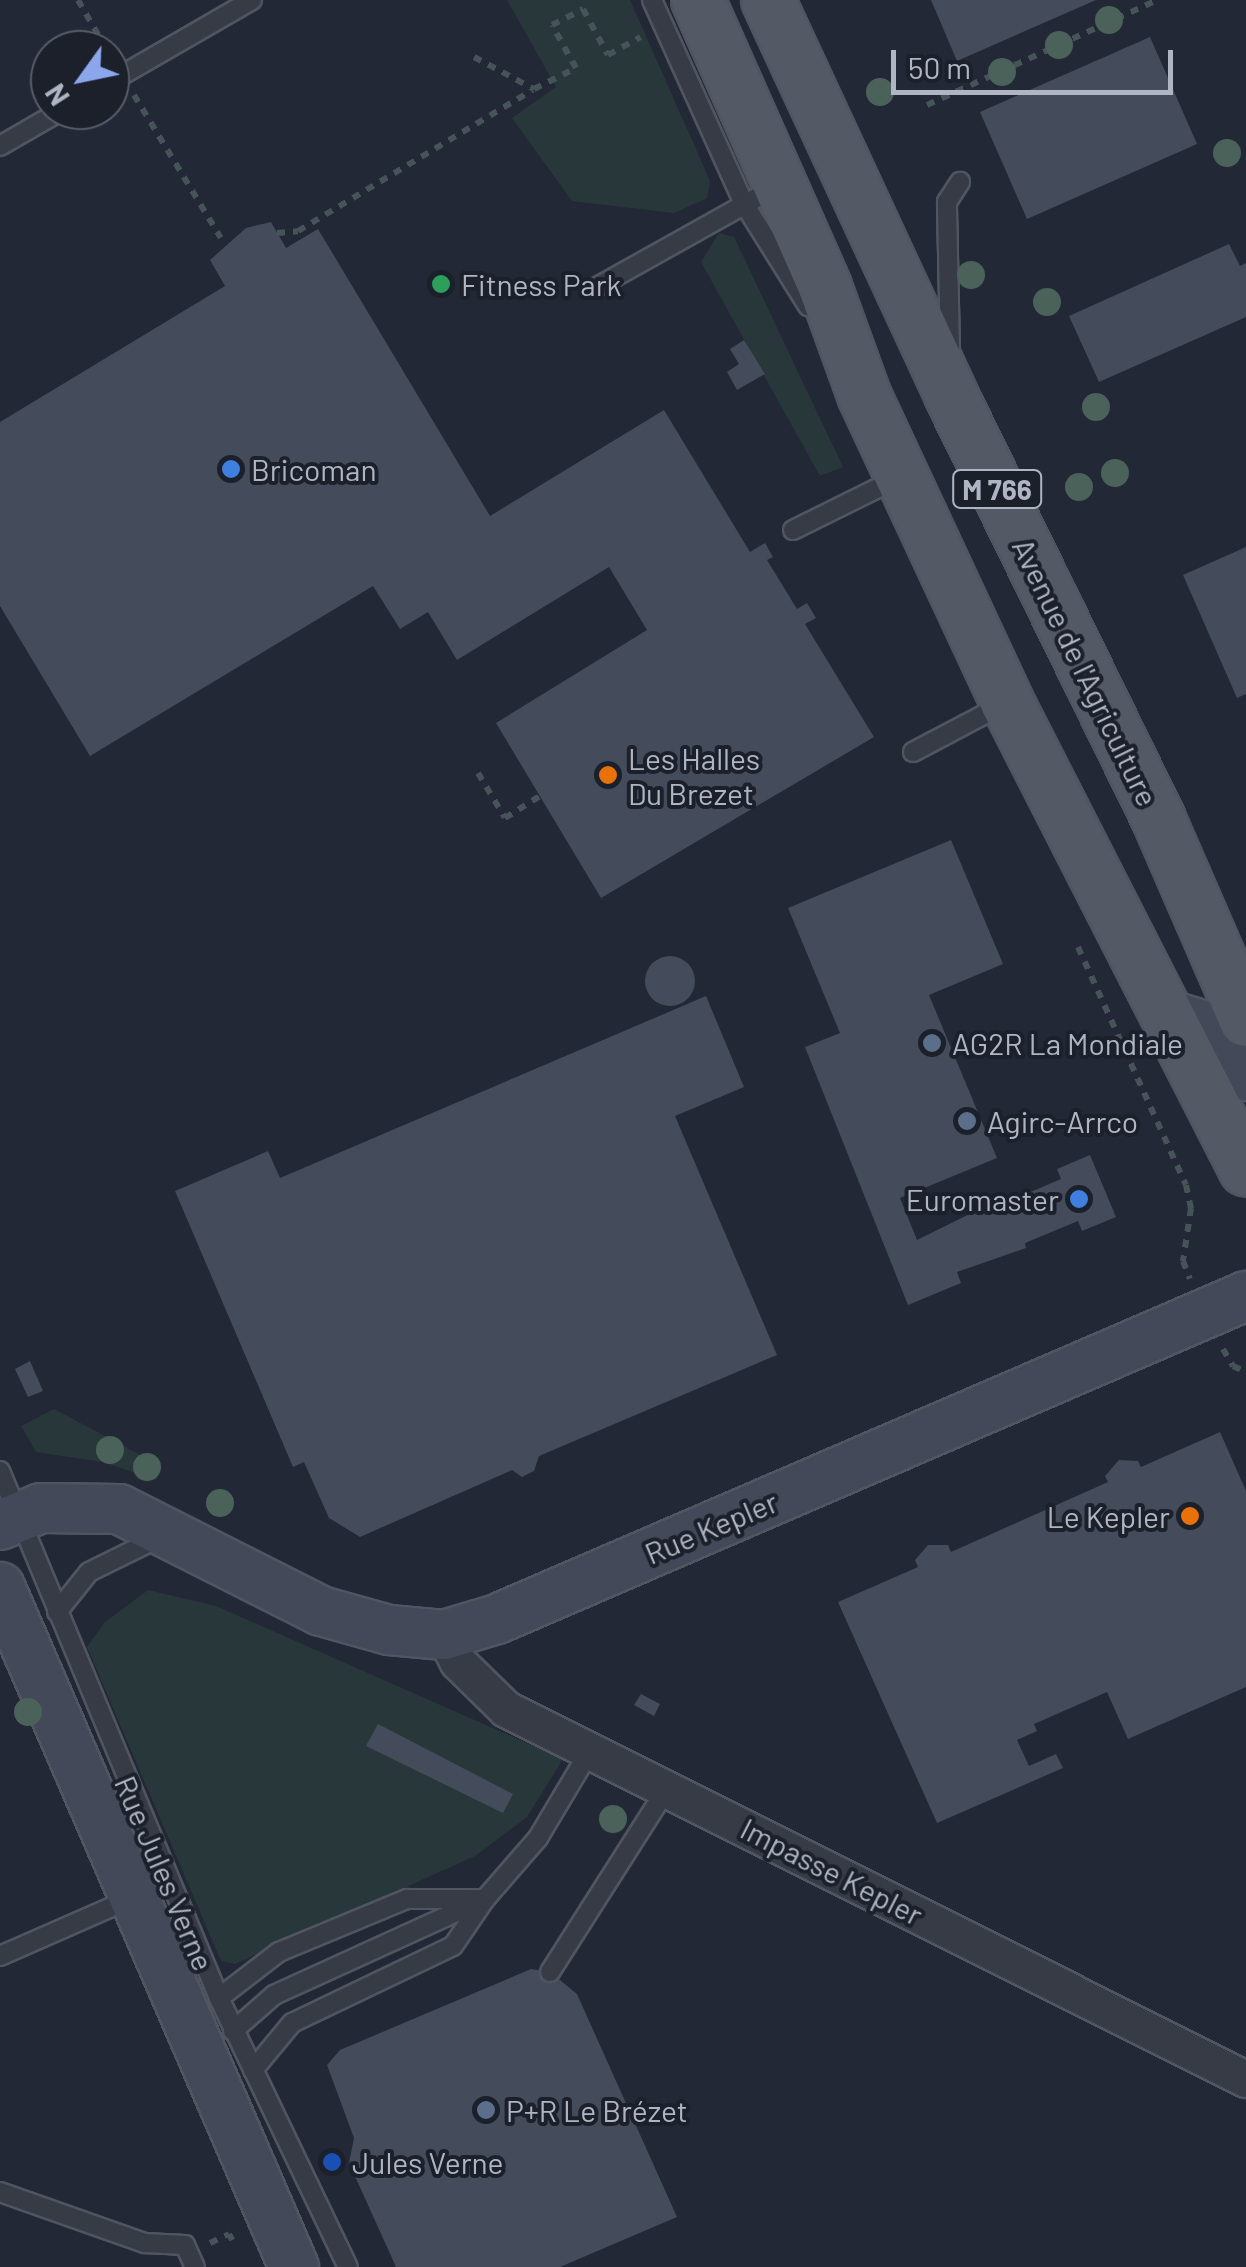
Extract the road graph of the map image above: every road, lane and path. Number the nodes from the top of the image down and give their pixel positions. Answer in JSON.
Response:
{"nodes":[{"id":1,"x":78,"y":0,"type":"edge"},
{"id":2,"x":252,"y":0,"type":"edge"},
{"id":3,"x":652,"y":0,"type":"edge"},
{"id":4,"x":768,"y":0,"type":"edge"},
{"id":5,"x":1157,"y":0,"type":"edge"},
{"id":6,"x":680,"y":12,"type":"edge"},
{"id":7,"x":96,"y":30,"type":"edge"},
{"id":8,"x":474,"y":57,"type":"dead end"},
{"id":9,"x":130,"y":71,"type":"edge"},
{"id":10,"x":534,"y":89,"type":"junction"},
{"id":11,"x":130,"y":100,"type":"edge"},
{"id":12,"x":927,"y":104,"type":"dead end"},
{"id":13,"x":30,"y":129,"type":"edge"},
{"id":14,"x":0,"y":146,"type":"edge"},
{"id":15,"x":960,"y":182,"type":"dead end"},
{"id":16,"x":761,"y":194,"type":"junction"},
{"id":17,"x":278,"y":233,"type":"dead end"},
{"id":18,"x":221,"y":238,"type":"dead end"},
{"id":19,"x":597,"y":286,"type":"dead end"},
{"id":20,"x":950,"y":396,"type":"junction"},
{"id":21,"x":900,"y":476,"type":"junction"},
{"id":22,"x":793,"y":530,"type":"dead end"},
{"id":23,"x":1006,"y":702,"type":"junction"},
{"id":24,"x":913,"y":752,"type":"dead end"},
{"id":25,"x":478,"y":773,"type":"dead end"},
{"id":26,"x":540,"y":796,"type":"dead end"},
{"id":27,"x":1072,"y":935,"type":"dead end"},
{"id":28,"x":1169,"y":1015,"type":"junction"},
{"id":29,"x":1246,"y":1020,"type":"edge"},
{"id":30,"x":1246,"y":1076,"type":"edge"},
{"id":31,"x":1246,"y":1170,"type":"edge"},
{"id":32,"x":1194,"y":1286,"type":"dead end"},
{"id":33,"x":1246,"y":1296,"type":"edge"},
{"id":34,"x":1219,"y":1341,"type":"dead end"},
{"id":35,"x":1246,"y":1372,"type":"edge"},
{"id":36,"x":0,"y":1472,"type":"edge"},
{"id":37,"x":9,"y":1521,"type":"edge"},
{"id":38,"x":172,"y":1532,"type":"junction"},
{"id":39,"x":0,"y":1587,"type":"edge"},
{"id":40,"x":58,"y":1612,"type":"junction"},
{"id":41,"x":444,"y":1635,"type":"junction"},
{"id":42,"x":591,"y":1749,"type":"junction"},
{"id":43,"x":668,"y":1788,"type":"junction"},
{"id":44,"x":135,"y":1898,"type":"junction"},
{"id":45,"x":485,"y":1899,"type":"junction"},
{"id":46,"x":0,"y":1956,"type":"edge"},
{"id":47,"x":550,"y":1972,"type":"dead end"},
{"id":48,"x":219,"y":1998,"type":"junction"},
{"id":49,"x":234,"y":2031,"type":"junction"},
{"id":50,"x":252,"y":2070,"type":"junction"},
{"id":51,"x":1246,"y":2078,"type":"edge"},
{"id":52,"x":0,"y":2192,"type":"edge"},
{"id":53,"x":195,"y":2267,"type":"edge"},
{"id":54,"x":294,"y":2267,"type":"edge"},
{"id":55,"x":348,"y":2267,"type":"edge"}],
"edges":[{"from":1,"to":7,"type":"path"},
{"from":2,"to":9,"type":"lane"},
{"from":3,"to":6,"type":"lane"},
{"from":4,"to":20,"type":"main road","name":"Avenue de l'Agriculture","number":"M 766"},
{"from":5,"to":12,"type":"path"},
{"from":6,"to":10,"type":"path"},
{"from":6,"to":16,"type":"main road","number":"M 766"},
{"from":8,"to":10,"type":"path"},
{"from":10,"to":17,"type":"path"},
{"from":11,"to":18,"type":"path"},
{"from":13,"to":14,"type":"lane"},
{"from":15,"to":20,"type":"lane"},
{"from":16,"to":19,"type":"lane"},
{"from":16,"to":21,"type":"main road","number":"M 766"},
{"from":20,"to":29,"type":"main road","name":"Avenue de l'Agriculture","number":"M 766"},
{"from":21,"to":22,"type":"lane"},
{"from":21,"to":23,"type":"main road","number":"M 766"},
{"from":23,"to":24,"type":"lane"},
{"from":23,"to":28,"type":"main road","number":"M 766"},
{"from":25,"to":26,"type":"path"},
{"from":27,"to":32,"type":"path"},
{"from":28,"to":30,"type":"main road"},
{"from":28,"to":31,"type":"main road","number":"M 766"},
{"from":33,"to":41,"type":"main road","name":"Rue Kepler"},
{"from":34,"to":35,"type":"path"},
{"from":36,"to":37,"type":"lane","name":"Rue Jules Verne"},
{"from":37,"to":38,"type":"main road","name":"Rue Kepler"},
{"from":37,"to":40,"type":"lane","name":"Rue Jules Verne"},
{"from":38,"to":40,"type":"lane"},
{"from":38,"to":41,"type":"main road","name":"Rue Kepler"},
{"from":39,"to":44,"type":"main road","name":"Rue Jules Verne"},
{"from":40,"to":48,"type":"lane","name":"Rue Jules Verne"},
{"from":41,"to":42,"type":"street","name":"Impasse Kepler"},
{"from":42,"to":43,"type":"street","name":"Impasse Kepler"},
{"from":42,"to":45,"type":"lane"},
{"from":43,"to":47,"type":"lane"},
{"from":43,"to":51,"type":"street","name":"Impasse Kepler"},
{"from":44,"to":46,"type":"lane"},
{"from":44,"to":54,"type":"main road","name":"Rue Jules Verne"},
{"from":45,"to":48,"type":"lane"},
{"from":45,"to":49,"type":"lane"},
{"from":45,"to":50,"type":"lane"},
{"from":48,"to":49,"type":"lane","name":"Rue Jules Verne"},
{"from":49,"to":50,"type":"lane","name":"Rue Jules Verne"},
{"from":50,"to":55,"type":"lane","name":"Rue Jules Verne"},
{"from":52,"to":53,"type":"lane"}]}
